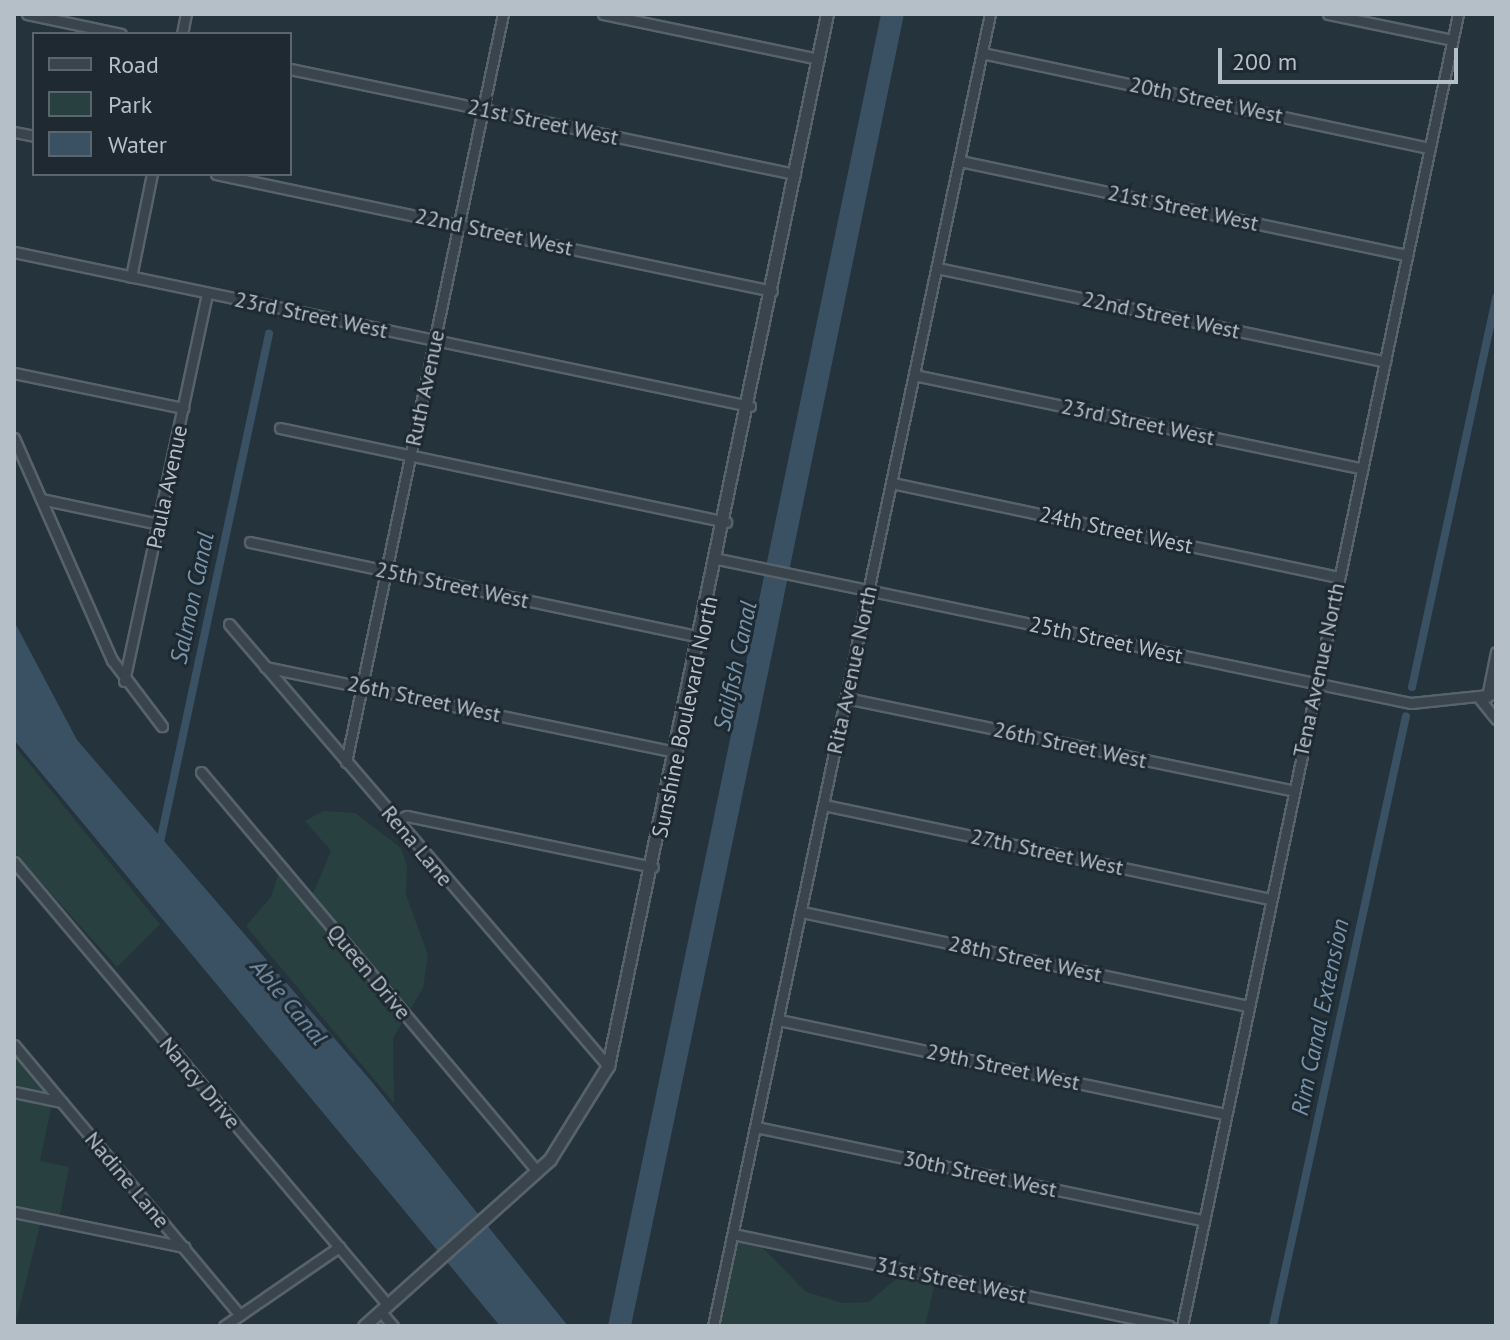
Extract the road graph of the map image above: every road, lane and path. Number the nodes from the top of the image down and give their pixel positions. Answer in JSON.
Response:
{"nodes":[{"id":1,"x":27,"y":14,"type":"edge"},
{"id":2,"x":503,"y":14,"type":"edge"},
{"id":3,"x":603,"y":14,"type":"edge"},
{"id":4,"x":827,"y":14,"type":"edge"},
{"id":5,"x":990,"y":14,"type":"edge"},
{"id":6,"x":1328,"y":14,"type":"edge"},
{"id":7,"x":1458,"y":14,"type":"edge"},
{"id":8,"x":112,"y":32,"type":"edge"},
{"id":9,"x":1452,"y":40,"type":"junction"},
{"id":10,"x":982,"y":53,"type":"junction"},
{"id":11,"x":818,"y":59,"type":"junction"},
{"id":12,"x":292,"y":69,"type":"edge"},
{"id":13,"x":483,"y":109,"type":"junction"},
{"id":14,"x":1430,"y":148,"type":"junction"},
{"id":15,"x":960,"y":161,"type":"junction"},
{"id":16,"x":795,"y":174,"type":"junction"},
{"id":17,"x":152,"y":176,"type":"edge"},
{"id":18,"x":226,"y":176,"type":"edge"},
{"id":19,"x":459,"y":225,"type":"junction"},
{"id":20,"x":14,"y":252,"type":"edge"},
{"id":21,"x":1407,"y":255,"type":"junction"},
{"id":22,"x":937,"y":268,"type":"junction"},
{"id":23,"x":131,"y":277,"type":"junction"},
{"id":24,"x":772,"y":291,"type":"junction"},
{"id":25,"x":207,"y":293,"type":"junction"},
{"id":26,"x":435,"y":340,"type":"junction"},
{"id":27,"x":1385,"y":362,"type":"junction"},
{"id":28,"x":14,"y":373,"type":"edge"},
{"id":29,"x":914,"y":375,"type":"junction"},
{"id":30,"x":750,"y":406,"type":"junction"},
{"id":31,"x":183,"y":408,"type":"junction"},
{"id":32,"x":280,"y":428,"type":"dead end"},
{"id":33,"x":14,"y":438,"type":"edge"},
{"id":34,"x":411,"y":455,"type":"junction"},
{"id":35,"x":1362,"y":469,"type":"junction"},
{"id":36,"x":892,"y":483,"type":"junction"},
{"id":37,"x":41,"y":499,"type":"junction"},
{"id":38,"x":726,"y":522,"type":"junction"},
{"id":39,"x":159,"y":524,"type":"junction"},
{"id":40,"x":250,"y":542,"type":"dead end"},
{"id":41,"x":718,"y":559,"type":"junction"},
{"id":42,"x":387,"y":571,"type":"junction"},
{"id":43,"x":1339,"y":577,"type":"junction"},
{"id":44,"x":869,"y":590,"type":"junction"},
{"id":45,"x":229,"y":624,"type":"dead end"},
{"id":46,"x":701,"y":637,"type":"junction"},
{"id":47,"x":1496,"y":652,"type":"edge"},
{"id":48,"x":265,"y":667,"type":"junction"},
{"id":49,"x":124,"y":681,"type":"junction"},
{"id":50,"x":1317,"y":684,"type":"junction"},
{"id":51,"x":363,"y":686,"type":"junction"},
{"id":52,"x":1487,"y":697,"type":"edge"},
{"id":53,"x":846,"y":698,"type":"junction"},
{"id":54,"x":1496,"y":719,"type":"edge"},
{"id":55,"x":162,"y":726,"type":"dead end"},
{"id":56,"x":677,"y":752,"type":"junction"},
{"id":57,"x":346,"y":762,"type":"junction"},
{"id":58,"x":201,"y":772,"type":"dead end"},
{"id":59,"x":1294,"y":791,"type":"junction"},
{"id":60,"x":824,"y":805,"type":"junction"},
{"id":61,"x":395,"y":820,"type":"junction"},
{"id":62,"x":14,"y":862,"type":"edge"},
{"id":63,"x":653,"y":867,"type":"junction"},
{"id":64,"x":1271,"y":899,"type":"junction"},
{"id":65,"x":802,"y":912,"type":"junction"},
{"id":66,"x":1249,"y":1006,"type":"junction"},
{"id":67,"x":779,"y":1020,"type":"junction"},
{"id":68,"x":14,"y":1045,"type":"edge"},
{"id":69,"x":608,"y":1066,"type":"junction"},
{"id":70,"x":14,"y":1092,"type":"edge"},
{"id":71,"x":62,"y":1102,"type":"junction"},
{"id":72,"x":1226,"y":1114,"type":"junction"},
{"id":73,"x":756,"y":1127,"type":"junction"},
{"id":74,"x":537,"y":1171,"type":"junction"},
{"id":75,"x":14,"y":1212,"type":"edge"},
{"id":76,"x":1204,"y":1221,"type":"junction"},
{"id":77,"x":733,"y":1234,"type":"junction"},
{"id":78,"x":184,"y":1247,"type":"junction"},
{"id":79,"x":339,"y":1247,"type":"junction"},
{"id":80,"x":384,"y":1308,"type":"junction"},
{"id":81,"x":240,"y":1315,"type":"junction"},
{"id":82,"x":224,"y":1326,"type":"edge"},
{"id":83,"x":364,"y":1326,"type":"edge"},
{"id":84,"x":393,"y":1326,"type":"edge"},
{"id":85,"x":713,"y":1326,"type":"edge"},
{"id":86,"x":1169,"y":1326,"type":"edge"},
{"id":87,"x":1182,"y":1326,"type":"edge"}],
"edges":[{"from":1,"to":8,"type":"street"},
{"from":2,"to":13,"type":"street","name":"Ruth Avenue"},
{"from":3,"to":11,"type":"street"},
{"from":4,"to":11,"type":"street","name":"Sunshine Boulevard North"},
{"from":5,"to":10,"type":"street","name":"Rita Avenue North"},
{"from":6,"to":9,"type":"street"},
{"from":7,"to":9,"type":"street","name":"Tena Avenue North"},
{"from":9,"to":14,"type":"street","name":"Tena Avenue North"},
{"from":10,"to":14,"type":"street","name":"20th Street West"},
{"from":10,"to":15,"type":"street","name":"Rita Avenue North"},
{"from":11,"to":16,"type":"street","name":"Sunshine Boulevard North"},
{"from":12,"to":13,"type":"street","name":"21st Street West"},
{"from":13,"to":16,"type":"street","name":"21st Street West"},
{"from":13,"to":19,"type":"street","name":"Ruth Avenue"},
{"from":14,"to":21,"type":"street","name":"Tena Avenue North"},
{"from":15,"to":21,"type":"street","name":"21st Street West"},
{"from":15,"to":22,"type":"street","name":"Rita Avenue North"},
{"from":16,"to":24,"type":"street","name":"Sunshine Boulevard North"},
{"from":17,"to":23,"type":"street"},
{"from":18,"to":19,"type":"street","name":"22nd Street West"},
{"from":19,"to":24,"type":"street","name":"22nd Street West"},
{"from":19,"to":26,"type":"street","name":"Ruth Avenue"},
{"from":20,"to":23,"type":"street","name":"23rd Street West"},
{"from":21,"to":27,"type":"street","name":"Tena Avenue North"},
{"from":22,"to":27,"type":"street","name":"22nd Street West"},
{"from":22,"to":29,"type":"street","name":"Rita Avenue North"},
{"from":23,"to":25,"type":"street","name":"23rd Street West"},
{"from":24,"to":30,"type":"street","name":"Sunshine Boulevard North"},
{"from":25,"to":26,"type":"street","name":"23rd Street West"},
{"from":25,"to":31,"type":"street","name":"Paula Avenue"},
{"from":26,"to":30,"type":"street","name":"23rd Street West"},
{"from":26,"to":34,"type":"street","name":"Ruth Avenue"},
{"from":27,"to":35,"type":"street","name":"Tena Avenue North"},
{"from":28,"to":31,"type":"street"},
{"from":29,"to":35,"type":"street","name":"23rd Street West"},
{"from":29,"to":36,"type":"street","name":"Rita Avenue North"},
{"from":30,"to":38,"type":"street","name":"Sunshine Boulevard North"},
{"from":31,"to":39,"type":"street","name":"Paula Avenue"},
{"from":32,"to":34,"type":"street"},
{"from":33,"to":37,"type":"street"},
{"from":34,"to":38,"type":"street"},
{"from":34,"to":42,"type":"street","name":"Ruth Avenue"},
{"from":35,"to":43,"type":"street","name":"Tena Avenue North"},
{"from":36,"to":43,"type":"street","name":"24th Street West"},
{"from":36,"to":44,"type":"street","name":"Rita Avenue North"},
{"from":37,"to":39,"type":"street"},
{"from":37,"to":49,"type":"street"},
{"from":38,"to":41,"type":"street","name":"Sunshine Boulevard North"},
{"from":39,"to":49,"type":"street","name":"Paula Avenue"},
{"from":40,"to":42,"type":"street","name":"25th Street West"},
{"from":41,"to":44,"type":"street","name":"25th Street West"},
{"from":41,"to":46,"type":"street","name":"Sunshine Boulevard North"},
{"from":42,"to":46,"type":"street","name":"25th Street West"},
{"from":42,"to":51,"type":"street","name":"Ruth Avenue"},
{"from":43,"to":50,"type":"street","name":"Tena Avenue North"},
{"from":44,"to":50,"type":"street","name":"25th Street West"},
{"from":44,"to":53,"type":"street","name":"Rita Avenue North"},
{"from":45,"to":48,"type":"street","name":"Rena Lane"},
{"from":46,"to":56,"type":"street","name":"Sunshine Boulevard North"},
{"from":47,"to":52,"type":"street"},
{"from":48,"to":51,"type":"street","name":"26th Street West"},
{"from":48,"to":57,"type":"street","name":"Rena Lane"},
{"from":49,"to":55,"type":"street"},
{"from":50,"to":52,"type":"street","name":"25th Street West"},
{"from":50,"to":59,"type":"street","name":"Tena Avenue North"},
{"from":51,"to":56,"type":"street","name":"26th Street West"},
{"from":51,"to":57,"type":"street","name":"Ruth Avenue"},
{"from":52,"to":54,"type":"street"},
{"from":53,"to":59,"type":"street","name":"26th Street West"},
{"from":53,"to":60,"type":"street","name":"Rita Avenue North"},
{"from":56,"to":63,"type":"street","name":"Sunshine Boulevard North"},
{"from":57,"to":61,"type":"street","name":"Rena Lane"},
{"from":58,"to":74,"type":"street","name":"Queen Drive"},
{"from":59,"to":64,"type":"street","name":"Tena Avenue North"},
{"from":60,"to":64,"type":"street","name":"27th Street West"},
{"from":60,"to":65,"type":"street","name":"Rita Avenue North"},
{"from":61,"to":63,"type":"street"},
{"from":61,"to":69,"type":"street","name":"Rena Lane"},
{"from":62,"to":79,"type":"street","name":"Nancy Drive"},
{"from":63,"to":69,"type":"street","name":"Sunshine Boulevard North"},
{"from":64,"to":66,"type":"street","name":"Tena Avenue North"},
{"from":65,"to":66,"type":"street","name":"28th Street West"},
{"from":65,"to":67,"type":"street","name":"Rita Avenue North"},
{"from":66,"to":72,"type":"street","name":"Tena Avenue North"},
{"from":67,"to":72,"type":"street","name":"29th Street West"},
{"from":67,"to":73,"type":"street","name":"Rita Avenue North"},
{"from":68,"to":71,"type":"street","name":"Nadine Lane"},
{"from":69,"to":74,"type":"street","name":"Sunshine Boulevard North"},
{"from":70,"to":71,"type":"street"},
{"from":71,"to":78,"type":"street","name":"Nadine Lane"},
{"from":72,"to":76,"type":"street","name":"Tena Avenue North"},
{"from":73,"to":76,"type":"street","name":"30th Street West"},
{"from":73,"to":77,"type":"street","name":"Rita Avenue North"},
{"from":74,"to":80,"type":"street","name":"Sunshine Boulevard North"},
{"from":75,"to":78,"type":"street"},
{"from":76,"to":87,"type":"street","name":"Tena Avenue North"},
{"from":77,"to":85,"type":"street","name":"Rita Avenue North"},
{"from":77,"to":86,"type":"street","name":"31st Street West"},
{"from":78,"to":81,"type":"street","name":"Nadine Lane"},
{"from":79,"to":80,"type":"street","name":"Nancy Drive"},
{"from":79,"to":81,"type":"street"},
{"from":80,"to":83,"type":"street","name":"Sunshine Boulevard North"},
{"from":80,"to":84,"type":"street","name":"Nancy Drive"},
{"from":81,"to":82,"type":"street"}]}
